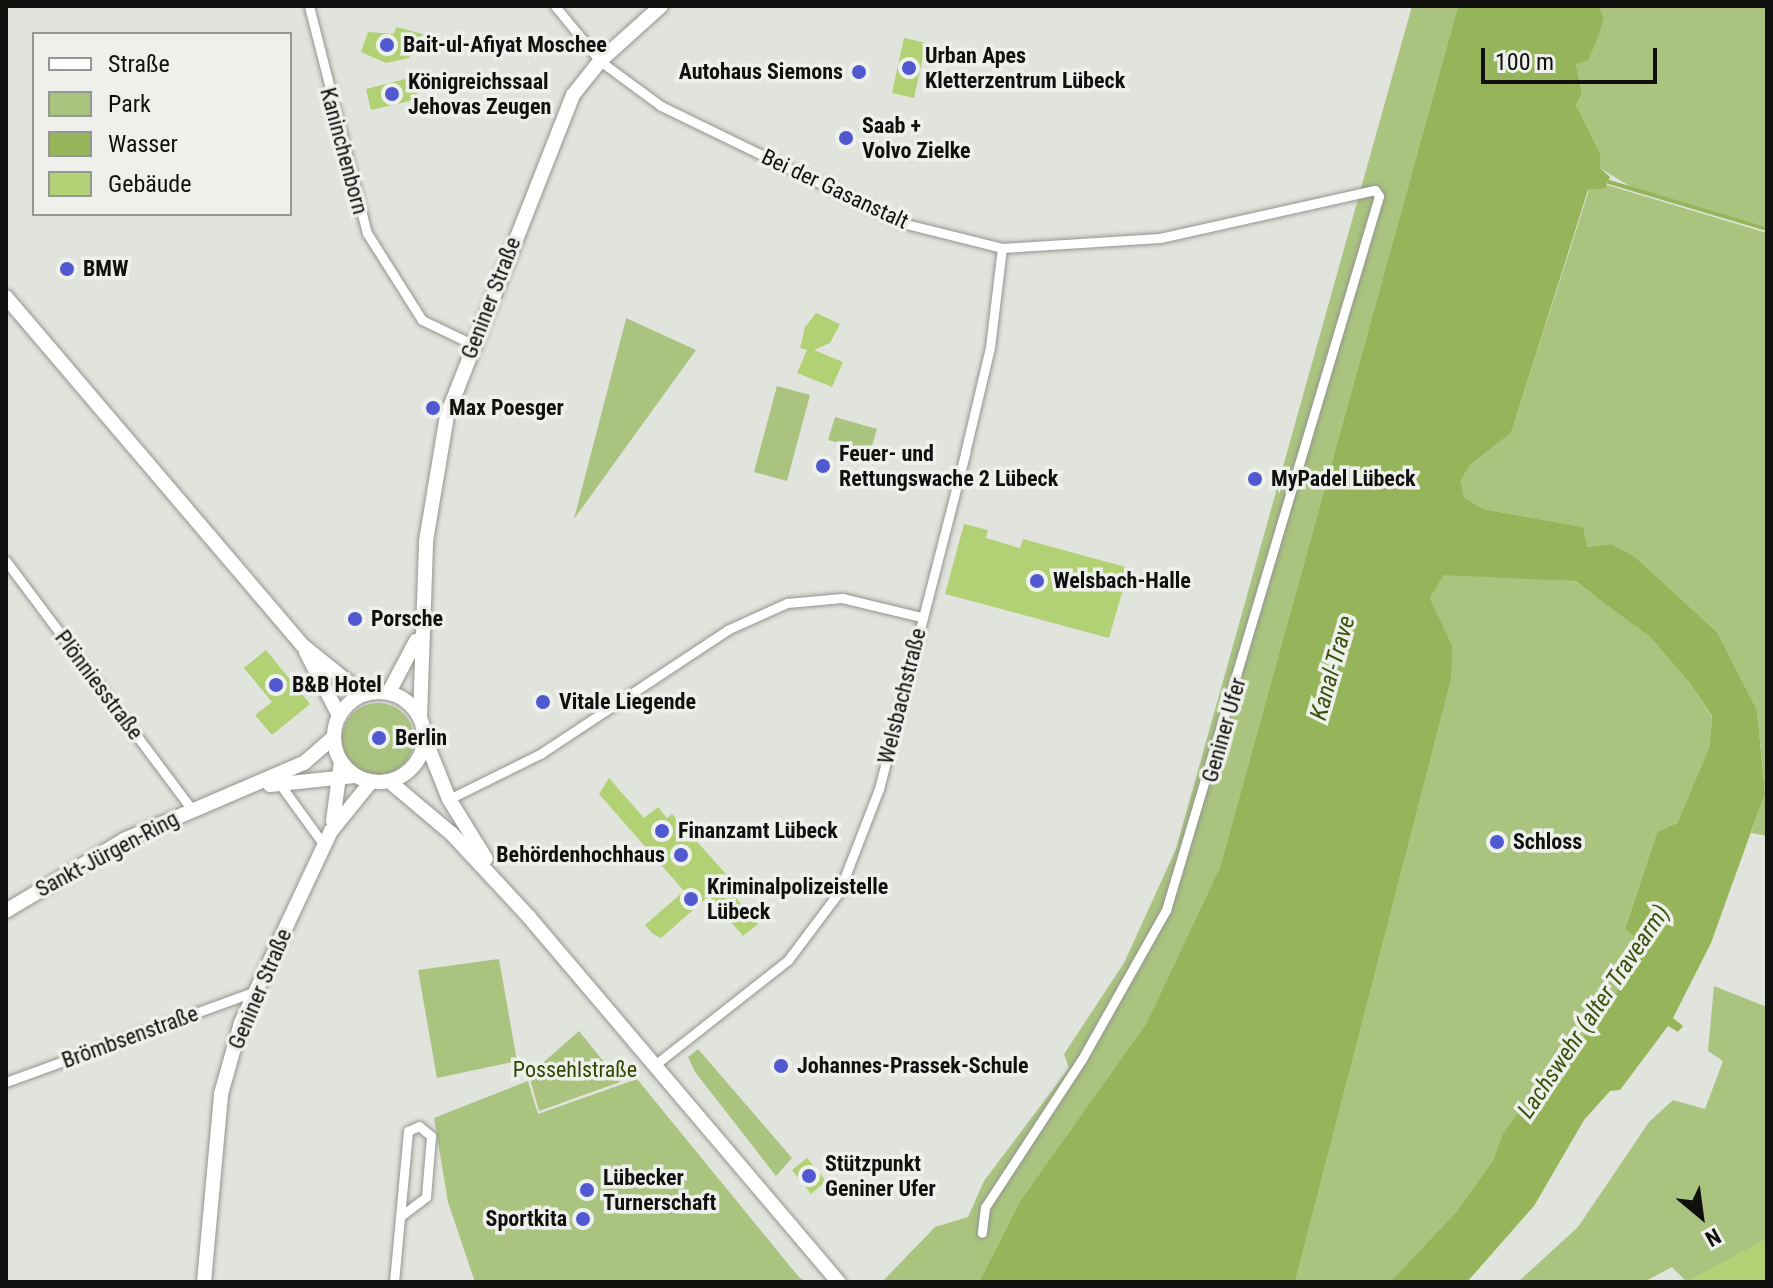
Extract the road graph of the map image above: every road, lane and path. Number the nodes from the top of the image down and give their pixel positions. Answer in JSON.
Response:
{"nodes":[{"id":1,"x":309,"y":6,"type":"edge"},
{"id":2,"x":555,"y":6,"type":"edge"},
{"id":3,"x":661,"y":6,"type":"edge"},
{"id":4,"x":600,"y":61,"type":"junction"},
{"id":5,"x":1375,"y":190,"type":"joint"},
{"id":6,"x":1002,"y":248,"type":"junction"},
{"id":7,"x":6,"y":297,"type":"edge"},
{"id":8,"x":474,"y":345,"type":"junction"},
{"id":9,"x":6,"y":561,"type":"edge"},
{"id":10,"x":922,"y":617,"type":"junction"},
{"id":11,"x":418,"y":633,"type":"junction"},
{"id":12,"x":302,"y":645,"type":"junction"},
{"id":13,"x":389,"y":692,"type":"junction"},
{"id":14,"x":363,"y":694,"type":"junction"},
{"id":15,"x":339,"y":715,"type":"junction"},
{"id":16,"x":420,"y":717,"type":"junction"},
{"id":17,"x":333,"y":738,"type":"junction"},
{"id":18,"x":425,"y":739,"type":"junction"},
{"id":19,"x":345,"y":772,"type":"junction"},
{"id":20,"x":389,"y":781,"type":"junction"},
{"id":21,"x":371,"y":782,"type":"junction"},
{"id":22,"x":279,"y":783,"type":"junction"},
{"id":23,"x":257,"y":787,"type":"junction"},
{"id":24,"x":449,"y":799,"type":"junction"},
{"id":25,"x":192,"y":810,"type":"junction"},
{"id":26,"x":331,"y":831,"type":"junction"},
{"id":27,"x":324,"y":845,"type":"junction"},
{"id":28,"x":6,"y":911,"type":"edge"},
{"id":29,"x":529,"y":917,"type":"junction"},
{"id":30,"x":253,"y":992,"type":"junction"},
{"id":31,"x":656,"y":1064,"type":"junction"},
{"id":32,"x":6,"y":1082,"type":"edge"},
{"id":33,"x":401,"y":1216,"type":"junction"},
{"id":34,"x":982,"y":1233,"type":"dead end"},
{"id":35,"x":204,"y":1282,"type":"edge"},
{"id":36,"x":394,"y":1282,"type":"edge"},
{"id":37,"x":839,"y":1282,"type":"edge"}],
"edges":[{"from":1,"to":8,"type":"street","name":"Kaninchenborn"},
{"from":2,"to":4,"type":"street","name":"Bei der Gasanstalt"},
{"from":3,"to":4,"type":"main road","name":"Geniner Straße"},
{"from":4,"to":6,"type":"street","name":"Bei der Gasanstalt"},
{"from":4,"to":8,"type":"main road","name":"Geniner Straße"},
{"from":5,"to":6,"type":"street","name":"Bei der Gasanstalt"},
{"from":5,"to":34,"type":"street","name":"Geniner Ufer"},
{"from":6,"to":10,"type":"street","name":"Welsbachstraße"},
{"from":7,"to":12,"type":"main road"},
{"from":8,"to":11,"type":"main road","name":"Geniner Straße"},
{"from":9,"to":25,"type":"street","name":"Plönniesstraße"},
{"from":10,"to":24,"type":"street"},
{"from":10,"to":31,"type":"street","name":"Welsbachstraße"},
{"from":11,"to":13,"type":"main road","name":"Geniner Straße"},
{"from":11,"to":16,"type":"main road","name":"Geniner Straße"},
{"from":12,"to":14,"type":"main road"},
{"from":12,"to":15,"type":"main road"},
{"from":13,"to":14,"type":"main road"},
{"from":13,"to":16,"type":"main road"},
{"from":14,"to":15,"type":"main road"},
{"from":15,"to":17,"type":"main road"},
{"from":16,"to":18,"type":"main road"},
{"from":17,"to":19,"type":"main road"},
{"from":17,"to":23,"type":"main road","name":"Sankt-Jürgen-Ring"},
{"from":18,"to":20,"type":"main road"},
{"from":18,"to":24,"type":"main road"},
{"from":19,"to":21,"type":"main road"},
{"from":19,"to":22,"type":"main road","name":"Sankt-Jürgen-Ring"},
{"from":19,"to":26,"type":"main road","name":"Geniner Straße"},
{"from":20,"to":21,"type":"main road"},
{"from":20,"to":29,"type":"main road"},
{"from":21,"to":26,"type":"main road","name":"Geniner Straße"},
{"from":22,"to":23,"type":"main road","name":"Sankt-Jürgen-Ring"},
{"from":22,"to":27,"type":"street"},
{"from":23,"to":25,"type":"main road","name":"Sankt-Jürgen-Ring"},
{"from":24,"to":29,"type":"main road"},
{"from":25,"to":28,"type":"main road","name":"Sankt-Jürgen-Ring"},
{"from":26,"to":27,"type":"main road","name":"Geniner Straße"},
{"from":27,"to":30,"type":"main road","name":"Geniner Straße"},
{"from":29,"to":31,"type":"main road"},
{"from":30,"to":32,"type":"street","name":"Brömbsenstraße"},
{"from":30,"to":35,"type":"main road","name":"Geniner Straße"},
{"from":31,"to":37,"type":"main road"},
{"from":33,"to":33,"type":"street"},
{"from":33,"to":36,"type":"street"}]}
